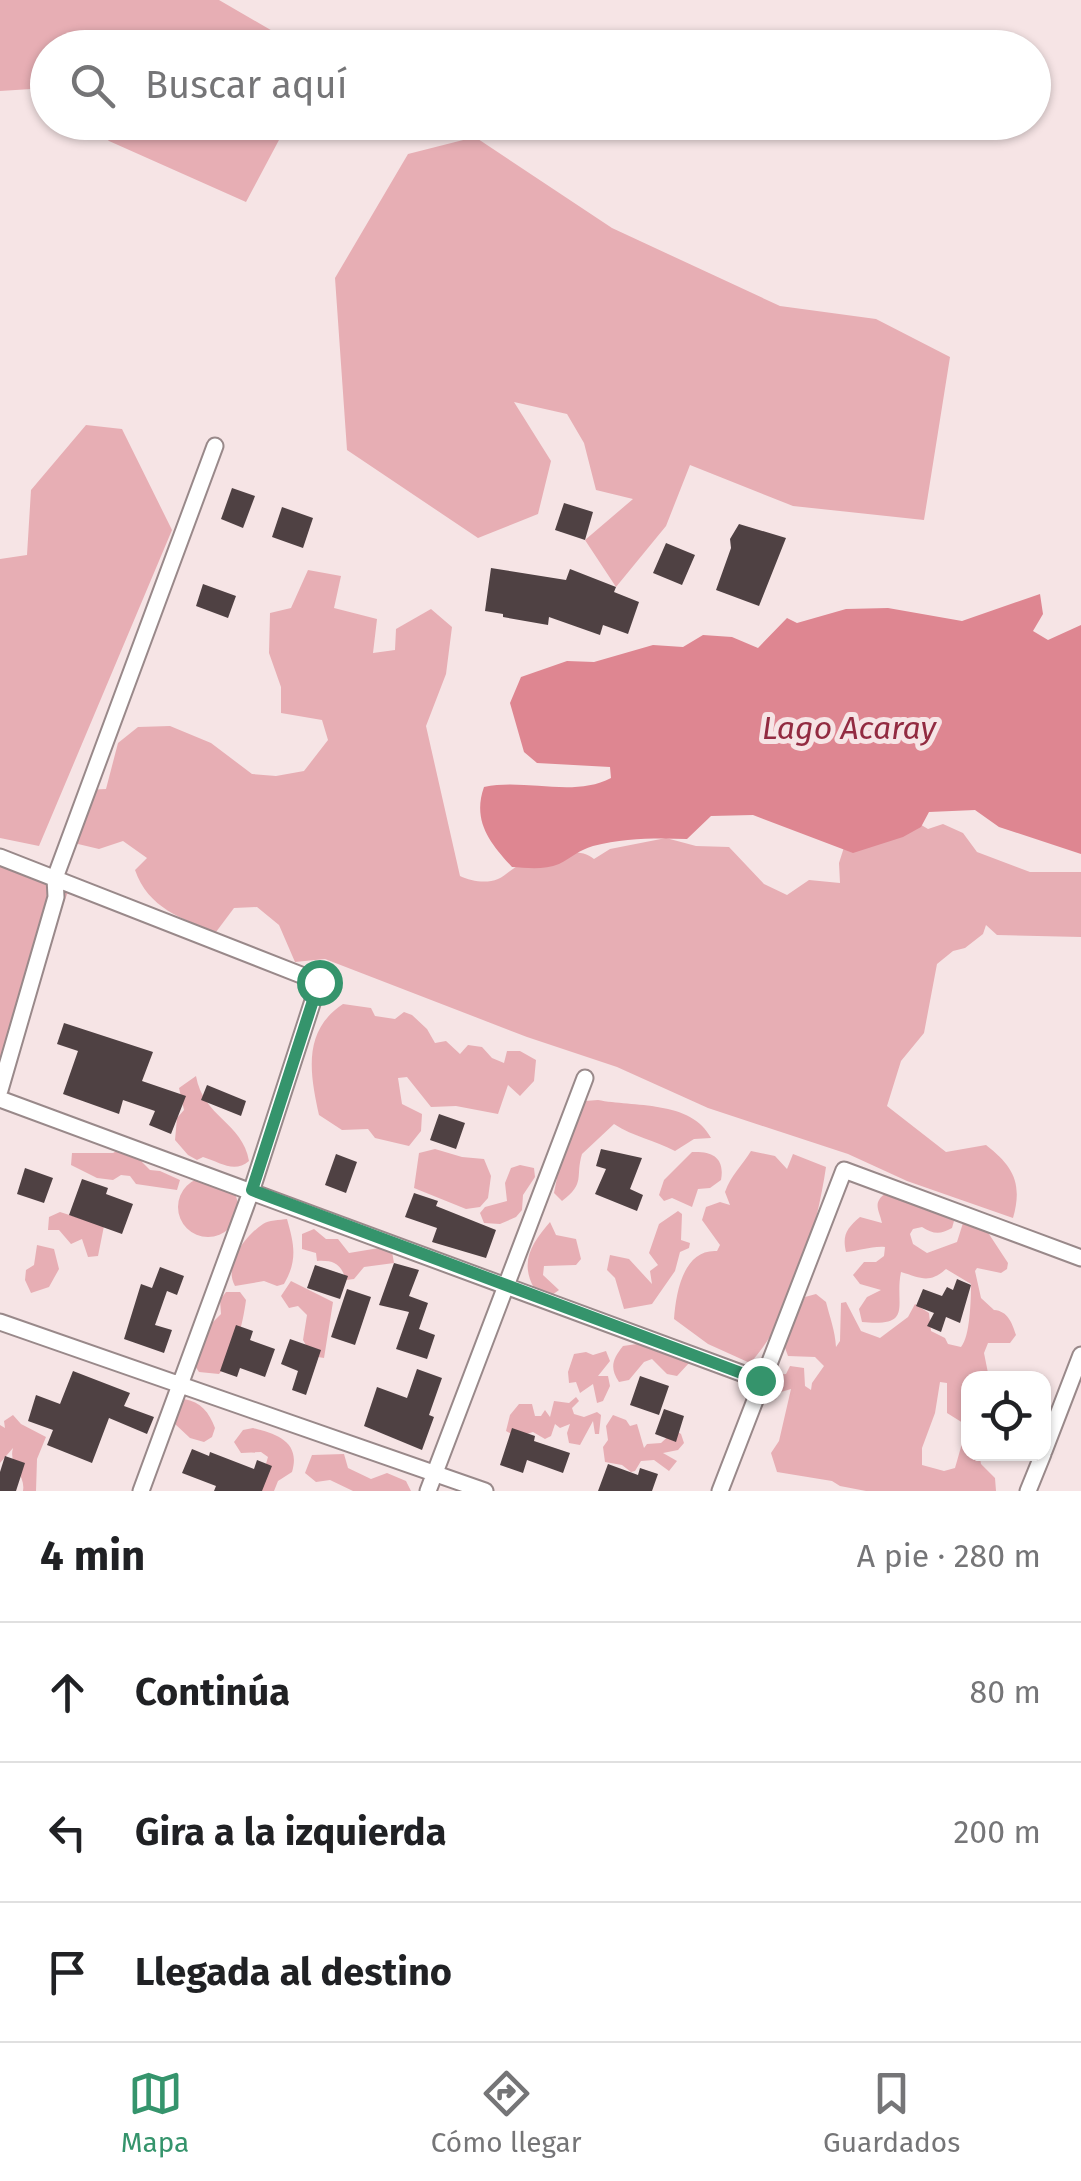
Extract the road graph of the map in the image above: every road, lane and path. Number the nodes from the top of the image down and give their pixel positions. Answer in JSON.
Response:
{"nodes":[{"id":1,"x":215,"y":446,"type":"dead end"},
{"id":2,"x":0,"y":857,"type":"edge"},
{"id":3,"x":56,"y":878,"type":"junction"},
{"id":4,"x":585,"y":1078,"type":"dead end"},
{"id":5,"x":0,"y":1090,"type":"edge"},
{"id":6,"x":0,"y":1098,"type":"edge"},
{"id":7,"x":252,"y":1190,"type":"junction"},
{"id":8,"x":1081,"y":1258,"type":"edge"},
{"id":9,"x":508,"y":1286,"type":"junction"},
{"id":10,"x":0,"y":1322,"type":"edge"},
{"id":11,"x":1081,"y":1354,"type":"edge"},
{"id":12,"x":760,"y":1380,"type":"junction"},
{"id":13,"x":182,"y":1383,"type":"junction"},
{"id":14,"x":1051,"y":1431,"type":"edge"},
{"id":15,"x":1040,"y":1461,"type":"edge"},
{"id":16,"x":434,"y":1473,"type":"junction"},
{"id":17,"x":141,"y":1491,"type":"edge"},
{"id":18,"x":428,"y":1491,"type":"edge"},
{"id":19,"x":485,"y":1491,"type":"edge"},
{"id":20,"x":720,"y":1491,"type":"edge"},
{"id":21,"x":1028,"y":1491,"type":"edge"}],
"edges":[{"from":1,"to":3,"type":"street"},
{"from":2,"to":3,"type":"street"},
{"from":3,"to":5,"type":"street"},
{"from":3,"to":7,"type":"street"},
{"from":4,"to":9,"type":"street"},
{"from":6,"to":7,"type":"street"},
{"from":7,"to":9,"type":"street"},
{"from":7,"to":13,"type":"street"},
{"from":8,"to":12,"type":"street"},
{"from":9,"to":12,"type":"street"},
{"from":9,"to":16,"type":"street"},
{"from":10,"to":13,"type":"street"},
{"from":11,"to":14,"type":"street"},
{"from":12,"to":20,"type":"street"},
{"from":13,"to":16,"type":"street"},
{"from":13,"to":17,"type":"street"},
{"from":15,"to":21,"type":"street"},
{"from":16,"to":18,"type":"street"},
{"from":16,"to":19,"type":"street"}]}
